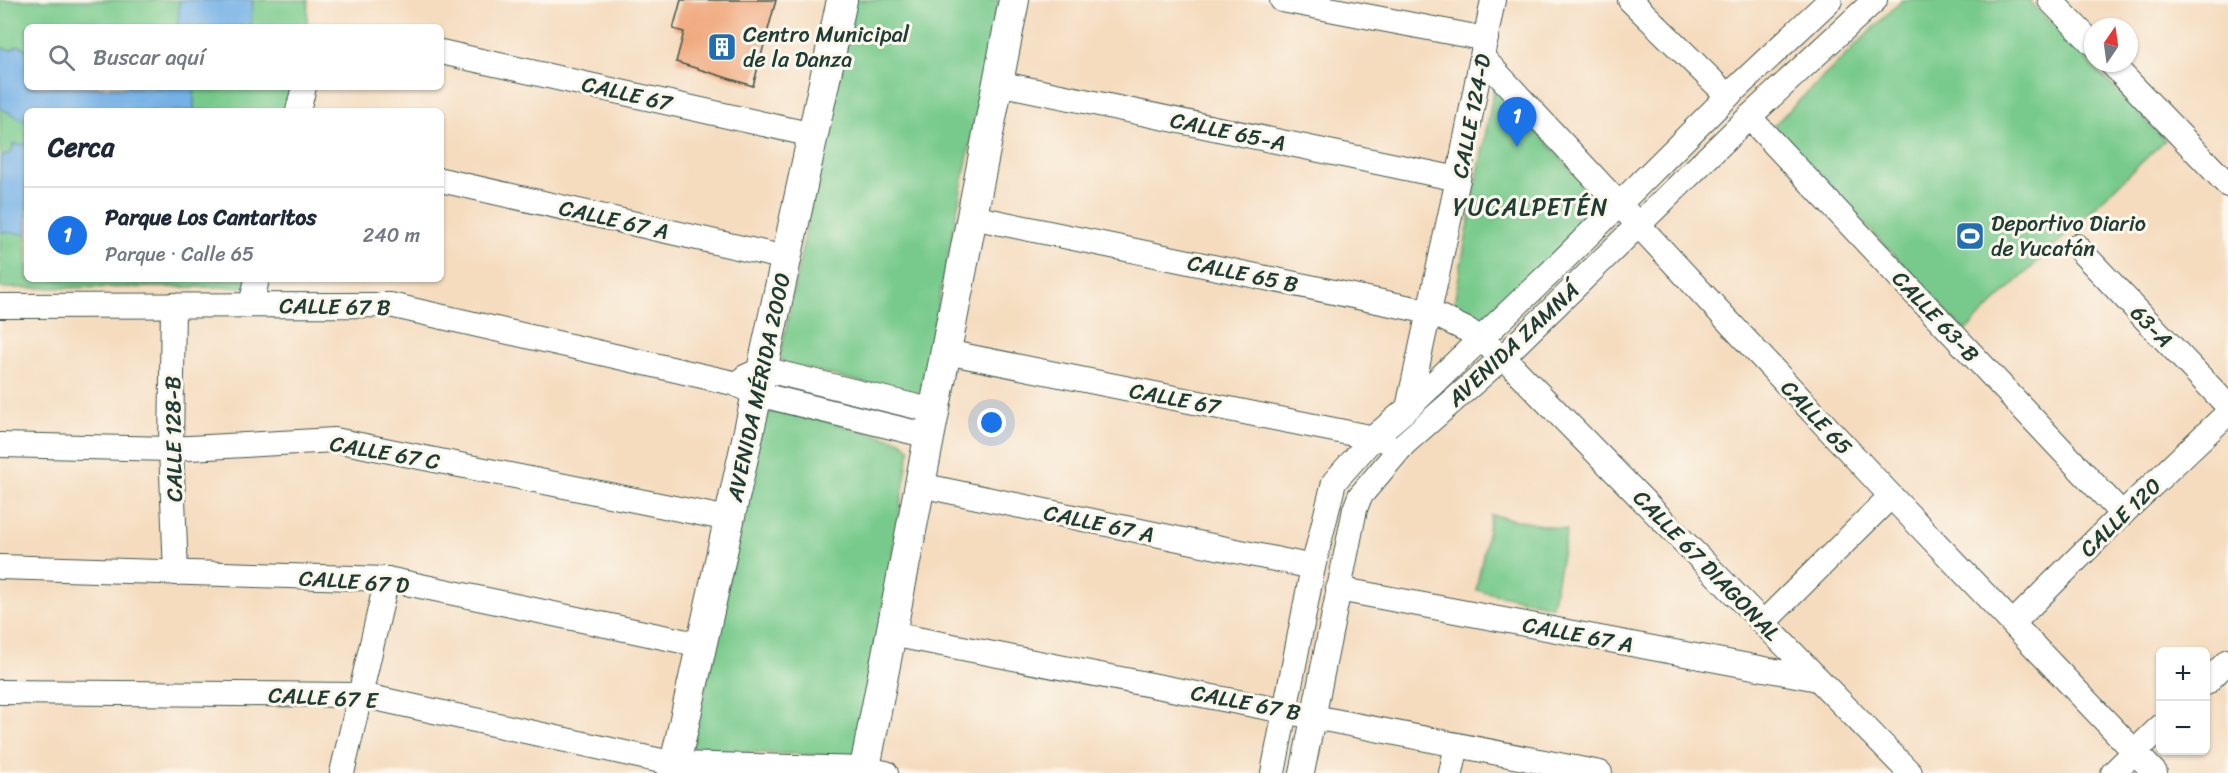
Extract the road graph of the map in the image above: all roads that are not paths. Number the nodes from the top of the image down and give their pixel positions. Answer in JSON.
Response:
{"nodes":[{"id":1,"x":842,"y":0,"type":"edge"},
{"id":2,"x":1014,"y":0,"type":"edge"},
{"id":3,"x":1282,"y":0,"type":"edge"},
{"id":4,"x":1493,"y":0,"type":"edge"},
{"id":5,"x":1630,"y":0,"type":"edge"},
{"id":6,"x":1830,"y":0,"type":"edge"},
{"id":7,"x":1875,"y":0,"type":"edge"},
{"id":8,"x":2050,"y":0,"type":"edge"},
{"id":9,"x":1849,"y":8,"type":"edge"},
{"id":10,"x":2084,"y":35,"type":"edge"},
{"id":11,"x":1484,"y":48,"type":"junction"},
{"id":12,"x":444,"y":53,"type":"edge"},
{"id":13,"x":2120,"y":72,"type":"edge"},
{"id":14,"x":998,"y":84,"type":"junction"},
{"id":15,"x":303,"y":90,"type":"edge"},
{"id":16,"x":1728,"y":96,"type":"junction"},
{"id":17,"x":299,"y":108,"type":"edge"},
{"id":18,"x":1749,"y":117,"type":"junction"},
{"id":19,"x":813,"y":135,"type":"junction"},
{"id":20,"x":1458,"y":179,"type":"junction"},
{"id":21,"x":444,"y":181,"type":"edge"},
{"id":22,"x":2228,"y":185,"type":"edge"},
{"id":23,"x":1620,"y":204,"type":"junction"},
{"id":24,"x":972,"y":217,"type":"junction"},
{"id":25,"x":1639,"y":224,"type":"junction"},
{"id":26,"x":2076,"y":246,"type":"dead end"},
{"id":27,"x":786,"y":258,"type":"junction"},
{"id":28,"x":256,"y":282,"type":"edge"},
{"id":29,"x":173,"y":305,"type":"junction"},
{"id":30,"x":251,"y":305,"type":"junction"},
{"id":31,"x":0,"y":306,"type":"edge"},
{"id":32,"x":1430,"y":312,"type":"junction"},
{"id":33,"x":1479,"y":340,"type":"junction"},
{"id":34,"x":946,"y":352,"type":"junction"},
{"id":35,"x":1503,"y":357,"type":"junction"},
{"id":36,"x":751,"y":382,"type":"junction"},
{"id":37,"x":2228,"y":406,"type":"edge"},
{"id":38,"x":1408,"y":408,"type":"junction"},
{"id":39,"x":2228,"y":413,"type":"edge"},
{"id":40,"x":932,"y":424,"type":"junction"},
{"id":41,"x":1373,"y":438,"type":"junction"},
{"id":42,"x":1404,"y":444,"type":"junction"},
{"id":43,"x":0,"y":445,"type":"edge"},
{"id":44,"x":171,"y":449,"type":"junction"},
{"id":45,"x":920,"y":485,"type":"junction"},
{"id":46,"x":1891,"y":496,"type":"junction"},
{"id":47,"x":2122,"y":514,"type":"junction"},
{"id":48,"x":729,"y":519,"type":"junction"},
{"id":49,"x":0,"y":567,"type":"edge"},
{"id":50,"x":1313,"y":567,"type":"junction"},
{"id":51,"x":176,"y":573,"type":"junction"},
{"id":52,"x":387,"y":579,"type":"junction"},
{"id":53,"x":1338,"y":589,"type":"junction"},
{"id":54,"x":1763,"y":623,"type":"junction"},
{"id":55,"x":2013,"y":623,"type":"junction"},
{"id":56,"x":891,"y":634,"type":"junction"},
{"id":57,"x":701,"y":645,"type":"junction"},
{"id":58,"x":2228,"y":661,"type":"edge"},
{"id":59,"x":2210,"y":678,"type":"edge"},
{"id":60,"x":1818,"y":679,"type":"junction"},
{"id":61,"x":0,"y":692,"type":"edge"},
{"id":62,"x":361,"y":695,"type":"junction"},
{"id":63,"x":1286,"y":710,"type":"junction"},
{"id":64,"x":1313,"y":716,"type":"junction"},
{"id":65,"x":2156,"y":731,"type":"edge"},
{"id":66,"x":1456,"y":745,"type":"junction"},
{"id":67,"x":2134,"y":753,"type":"junction"},
{"id":68,"x":674,"y":768,"type":"edge"},
{"id":69,"x":872,"y":772,"type":"edge"},
{"id":70,"x":342,"y":773,"type":"edge"},
{"id":71,"x":1273,"y":773,"type":"edge"},
{"id":72,"x":1302,"y":773,"type":"edge"},
{"id":73,"x":1451,"y":773,"type":"edge"},
{"id":74,"x":1600,"y":773,"type":"edge"},
{"id":75,"x":1910,"y":773,"type":"edge"},
{"id":76,"x":2113,"y":773,"type":"edge"},
{"id":77,"x":2155,"y":773,"type":"edge"}],
"edges":[{"from":1,"to":19,"type":"main road","name":"AVENIDA MÉRIDA 2000"},
{"from":2,"to":14,"type":"main road"},
{"from":3,"to":11,"type":"street"},
{"from":4,"to":11,"type":"street","name":"CALLE 124-D"},
{"from":5,"to":16,"type":"street"},
{"from":6,"to":16,"type":"street","name":"AVENIDA ZAMNÁ"},
{"from":7,"to":9,"type":"street","name":"AVENIDA ZAMNÁ"},
{"from":8,"to":10,"type":"street"},
{"from":9,"to":18,"type":"street","name":"AVENIDA ZAMNÁ"},
{"from":11,"to":20,"type":"street","name":"CALLE 124-D"},
{"from":11,"to":23,"type":"street","name":"CALLE 65"},
{"from":12,"to":19,"type":"street","name":"CALLE 67"},
{"from":13,"to":22,"type":"street"},
{"from":14,"to":20,"type":"street","name":"CALLE 65-A"},
{"from":14,"to":24,"type":"main road"},
{"from":15,"to":17,"type":"street"},
{"from":16,"to":23,"type":"street","name":"AVENIDA ZAMNÁ"},
{"from":18,"to":25,"type":"street","name":"AVENIDA ZAMNÁ"},
{"from":18,"to":47,"type":"street","name":"CALLE 63-B"},
{"from":19,"to":27,"type":"main road","name":"AVENIDA MÉRIDA 2000"},
{"from":20,"to":32,"type":"street","name":"CALLE 124-D"},
{"from":21,"to":27,"type":"street","name":"CALLE 67 A"},
{"from":23,"to":25,"type":"street","name":"CALLE 65"},
{"from":23,"to":33,"type":"street","name":"AVENIDA ZAMNÁ"},
{"from":24,"to":32,"type":"street","name":"CALLE 65 B"},
{"from":24,"to":34,"type":"main road"},
{"from":25,"to":35,"type":"street","name":"AVENIDA ZAMNÁ"},
{"from":25,"to":46,"type":"street","name":"CALLE 65"},
{"from":26,"to":37,"type":"street","name":"63-A"},
{"from":27,"to":36,"type":"main road","name":"AVENIDA MÉRIDA 2000"},
{"from":28,"to":30,"type":"street"},
{"from":29,"to":30,"type":"street","name":"CALLE 67 B"},
{"from":29,"to":31,"type":"street","name":"CALLE 67 B"},
{"from":29,"to":44,"type":"street","name":"CALLE 128-B"},
{"from":30,"to":36,"type":"street","name":"CALLE 67 B"},
{"from":32,"to":33,"type":"street","name":"CALLE 65 B"},
{"from":32,"to":38,"type":"street","name":"CALLE 124-D"},
{"from":33,"to":35,"type":"street","name":"CALLE 65 B"},
{"from":33,"to":38,"type":"street","name":"AVENIDA ZAMNÁ"},
{"from":34,"to":40,"type":"main road"},
{"from":34,"to":41,"type":"street","name":"CALLE 67"},
{"from":35,"to":42,"type":"street","name":"AVENIDA ZAMNÁ"},
{"from":35,"to":54,"type":"street","name":"CALLE 67 DIAGONAL"},
{"from":36,"to":40,"type":"street"},
{"from":36,"to":48,"type":"main road","name":"AVENIDA MÉRIDA 2000"},
{"from":38,"to":41,"type":"street","name":"AVENIDA ZAMNÁ"},
{"from":39,"to":47,"type":"street","name":"CALLE 120"},
{"from":40,"to":45,"type":"main road"},
{"from":41,"to":42,"type":"street","name":"CALLE 67"},
{"from":41,"to":50,"type":"street","name":"AVENIDA ZAMNÁ"},
{"from":42,"to":53,"type":"street","name":"AVENIDA ZAMNÁ"},
{"from":43,"to":44,"type":"street","name":"CALLE 67 C"},
{"from":44,"to":48,"type":"street","name":"CALLE 67 C"},
{"from":44,"to":51,"type":"street","name":"CALLE 128-B"},
{"from":45,"to":50,"type":"street","name":"CALLE 67 A"},
{"from":45,"to":56,"type":"main road"},
{"from":46,"to":54,"type":"street"},
{"from":46,"to":55,"type":"street","name":"CALLE 65"},
{"from":47,"to":55,"type":"street","name":"CALLE 120"},
{"from":48,"to":57,"type":"main road","name":"AVENIDA MÉRIDA 2000"},
{"from":49,"to":51,"type":"street","name":"CALLE 67 D"},
{"from":50,"to":63,"type":"street","name":"AVENIDA ZAMNÁ"},
{"from":51,"to":52,"type":"street","name":"CALLE 67 D"},
{"from":52,"to":57,"type":"street","name":"CALLE 67 D"},
{"from":52,"to":62,"type":"street"},
{"from":53,"to":60,"type":"street","name":"CALLE 67 A"},
{"from":53,"to":64,"type":"street","name":"AVENIDA ZAMNÁ"},
{"from":54,"to":60,"type":"street","name":"CALLE 67 DIAGONAL"},
{"from":55,"to":67,"type":"street","name":"CALLE 65"},
{"from":56,"to":63,"type":"street","name":"CALLE 67 B"},
{"from":56,"to":69,"type":"main road"},
{"from":57,"to":68,"type":"main road","name":"AVENIDA MÉRIDA 2000"},
{"from":58,"to":59,"type":"street"},
{"from":60,"to":75,"type":"street","name":"CALLE 67 DIAGONAL"},
{"from":61,"to":62,"type":"street","name":"CALLE 67 E"},
{"from":62,"to":68,"type":"street","name":"CALLE 67 E"},
{"from":62,"to":70,"type":"street"},
{"from":63,"to":64,"type":"street","name":"CALLE 67 B"},
{"from":63,"to":71,"type":"street","name":"AVENIDA ZAMNÁ"},
{"from":64,"to":66,"type":"street","name":"CALLE 67 B"},
{"from":64,"to":72,"type":"street","name":"AVENIDA ZAMNÁ"},
{"from":65,"to":67,"type":"street"},
{"from":66,"to":73,"type":"street"},
{"from":66,"to":74,"type":"street","name":"CALLE 67 B"},
{"from":67,"to":76,"type":"street"},
{"from":67,"to":77,"type":"street","name":"CALLE 65"},
{"from":68,"to":69,"type":"street"}]}
